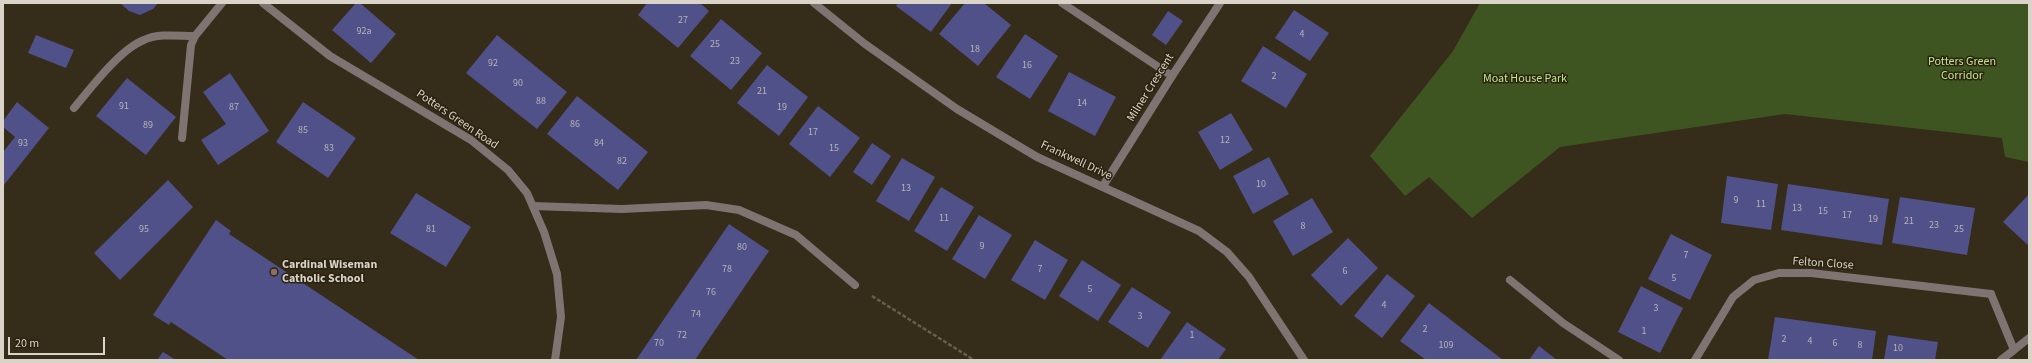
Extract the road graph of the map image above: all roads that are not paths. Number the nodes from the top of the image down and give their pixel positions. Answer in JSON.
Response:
{"nodes":[{"id":1,"x":222,"y":3,"type":"edge"},
{"id":2,"x":264,"y":3,"type":"edge"},
{"id":3,"x":814,"y":3,"type":"edge"},
{"id":4,"x":1062,"y":3,"type":"edge"},
{"id":5,"x":1220,"y":3,"type":"edge"},
{"id":6,"x":196,"y":36,"type":"junction"},
{"id":7,"x":1172,"y":76,"type":"junction"},
{"id":8,"x":74,"y":108,"type":"dead end"},
{"id":9,"x":182,"y":138,"type":"dead end"},
{"id":10,"x":1103,"y":186,"type":"junction"},
{"id":11,"x":533,"y":206,"type":"junction"},
{"id":12,"x":1510,"y":280,"type":"dead end"},
{"id":13,"x":855,"y":285,"type":"road end"},
{"id":14,"x":2026,"y":340,"type":"edge"},
{"id":15,"x":2029,"y":349,"type":"edge"},
{"id":16,"x":2014,"y":350,"type":"junction"},
{"id":17,"x":555,"y":360,"type":"edge"},
{"id":18,"x":1304,"y":360,"type":"edge"},
{"id":19,"x":1619,"y":360,"type":"edge"},
{"id":20,"x":1695,"y":360,"type":"edge"},
{"id":21,"x":2001,"y":360,"type":"edge"}],
"edges":[{"from":1,"to":6,"type":"street"},
{"from":2,"to":11,"type":"street","name":"Potters Green Road"},
{"from":3,"to":10,"type":"street","name":"Frankwell Drive"},
{"from":4,"to":7,"type":"street"},
{"from":5,"to":7,"type":"street","name":"Milner Crescent"},
{"from":6,"to":8,"type":"street"},
{"from":6,"to":9,"type":"street"},
{"from":7,"to":10,"type":"street","name":"Milner Crescent"},
{"from":10,"to":18,"type":"street","name":"Frankwell Drive"},
{"from":11,"to":13,"type":"street"},
{"from":11,"to":17,"type":"street","name":"Potters Green Road"},
{"from":12,"to":19,"type":"street"},
{"from":14,"to":15,"type":"street"},
{"from":14,"to":16,"type":"street"},
{"from":16,"to":20,"type":"street","name":"Felton Close"},
{"from":16,"to":21,"type":"street"}]}
